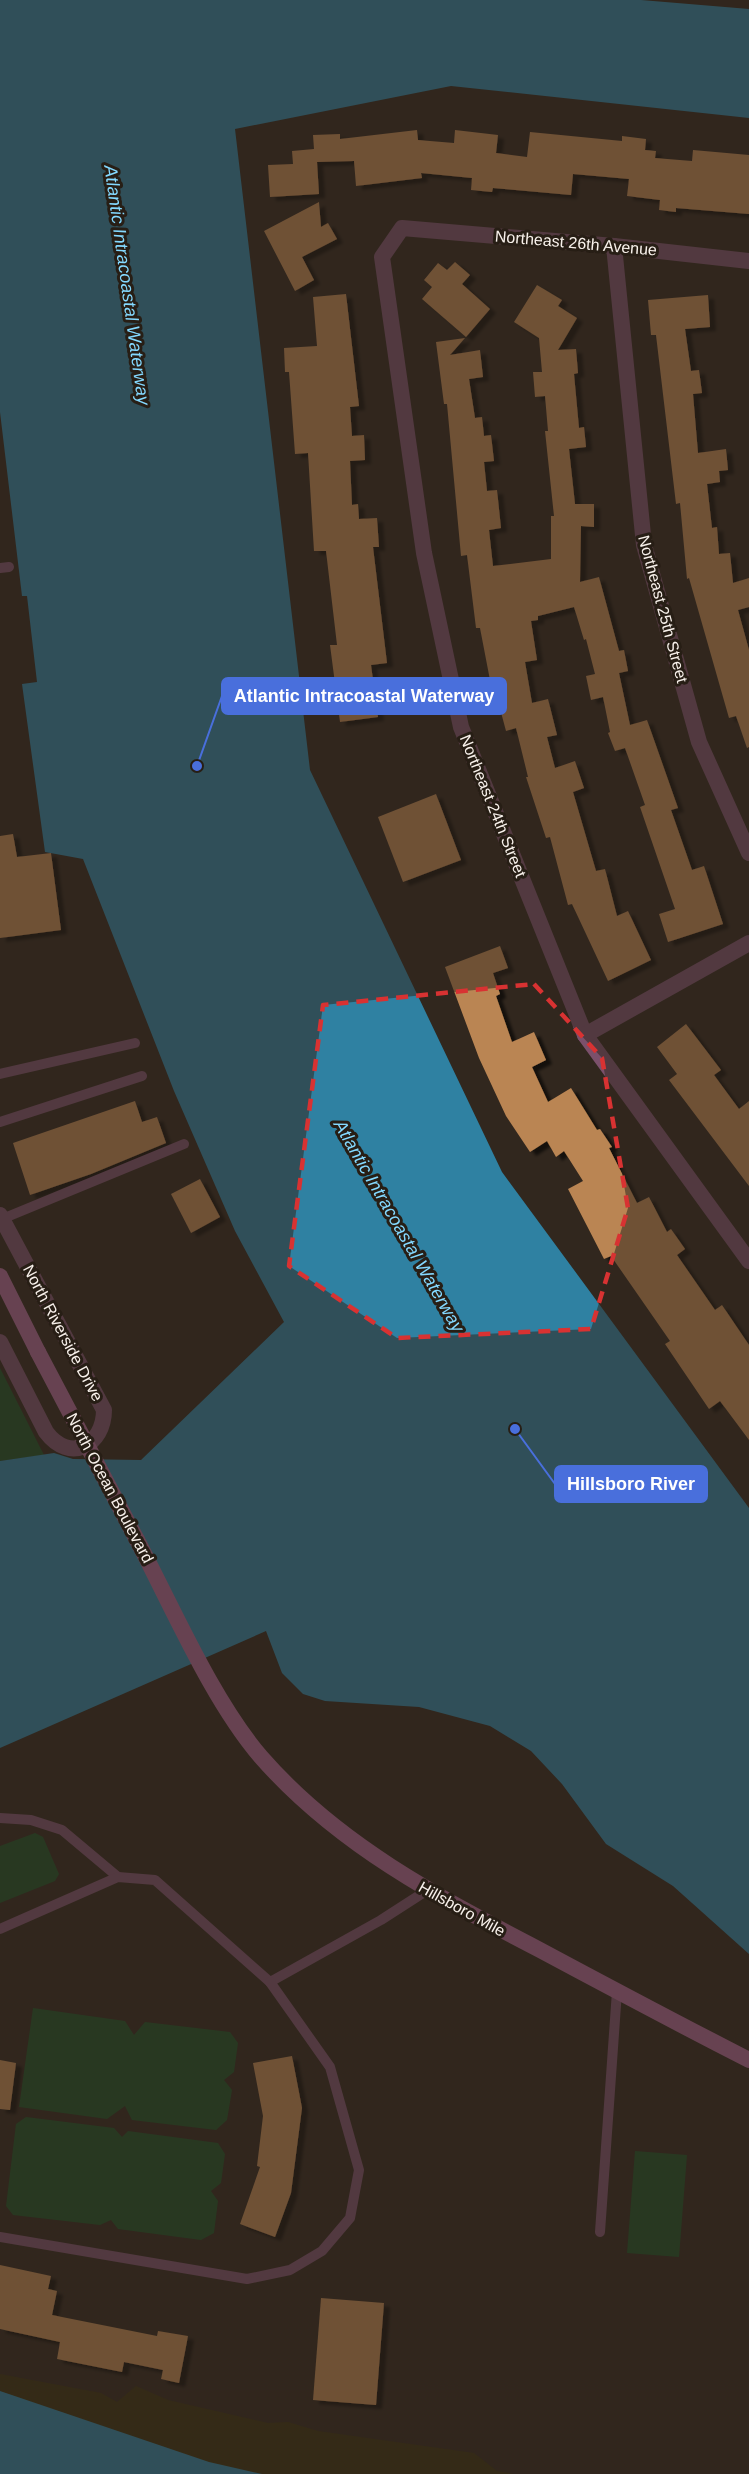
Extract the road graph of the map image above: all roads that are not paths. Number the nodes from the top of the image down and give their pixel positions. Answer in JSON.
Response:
{"nodes":[{"id":1,"x":402,"y":228,"type":"joint"},
{"id":2,"x":614,"y":246,"type":"junction"},
{"id":3,"x":749,"y":261,"type":"edge"},
{"id":4,"x":749,"y":853,"type":"edge"},
{"id":5,"x":749,"y":943,"type":"edge"},
{"id":6,"x":585,"y":1035,"type":"junction"},
{"id":7,"x":135,"y":1043,"type":"dead end"},
{"id":8,"x":0,"y":1074,"type":"edge"},
{"id":9,"x":142,"y":1076,"type":"dead end"},
{"id":10,"x":0,"y":1122,"type":"edge"},
{"id":11,"x":184,"y":1144,"type":"dead end"},
{"id":12,"x":1,"y":1217,"type":"edge"},
{"id":13,"x":749,"y":1261,"type":"edge"},
{"id":14,"x":0,"y":1276,"type":"edge"},
{"id":15,"x":0,"y":1342,"type":"edge"},
{"id":16,"x":221,"y":1699,"type":"joint"},
{"id":17,"x":0,"y":1818,"type":"edge"},
{"id":18,"x":118,"y":1877,"type":"junction"},
{"id":19,"x":426,"y":1891,"type":"junction"},
{"id":20,"x":0,"y":1929,"type":"edge"},
{"id":21,"x":270,"y":1982,"type":"junction"},
{"id":22,"x":617,"y":1991,"type":"junction"},
{"id":23,"x":749,"y":2060,"type":"edge"},
{"id":24,"x":600,"y":2232,"type":"dead end"},
{"id":25,"x":0,"y":2237,"type":"edge"}],
"edges":[{"from":1,"to":2,"type":"street","name":"Northeast 26th Avenue"},
{"from":1,"to":6,"type":"street","name":"Northeast 24th Street"},
{"from":2,"to":3,"type":"street","name":"Northeast 26th Avenue"},
{"from":2,"to":4,"type":"street","name":"Northeast 25th Street"},
{"from":5,"to":6,"type":"street"},
{"from":6,"to":13,"type":"street","name":"Northeast 24th Street"},
{"from":7,"to":8,"type":"lane"},
{"from":9,"to":10,"type":"lane"},
{"from":11,"to":12,"type":"lane"},
{"from":12,"to":15,"type":"street","name":"North Riverside Drive"},
{"from":14,"to":16,"type":"main road","name":"North Ocean Boulevard","bridge":true},
{"from":16,"to":19,"type":"main road","name":"Hillsboro Mile"},
{"from":17,"to":18,"type":"lane"},
{"from":18,"to":20,"type":"lane"},
{"from":18,"to":21,"type":"lane"},
{"from":19,"to":21,"type":"lane"},
{"from":19,"to":22,"type":"main road","name":"Hillsboro Mile"},
{"from":21,"to":25,"type":"lane"},
{"from":22,"to":23,"type":"main road","name":"Hillsboro Mile"},
{"from":22,"to":24,"type":"lane"}]}
